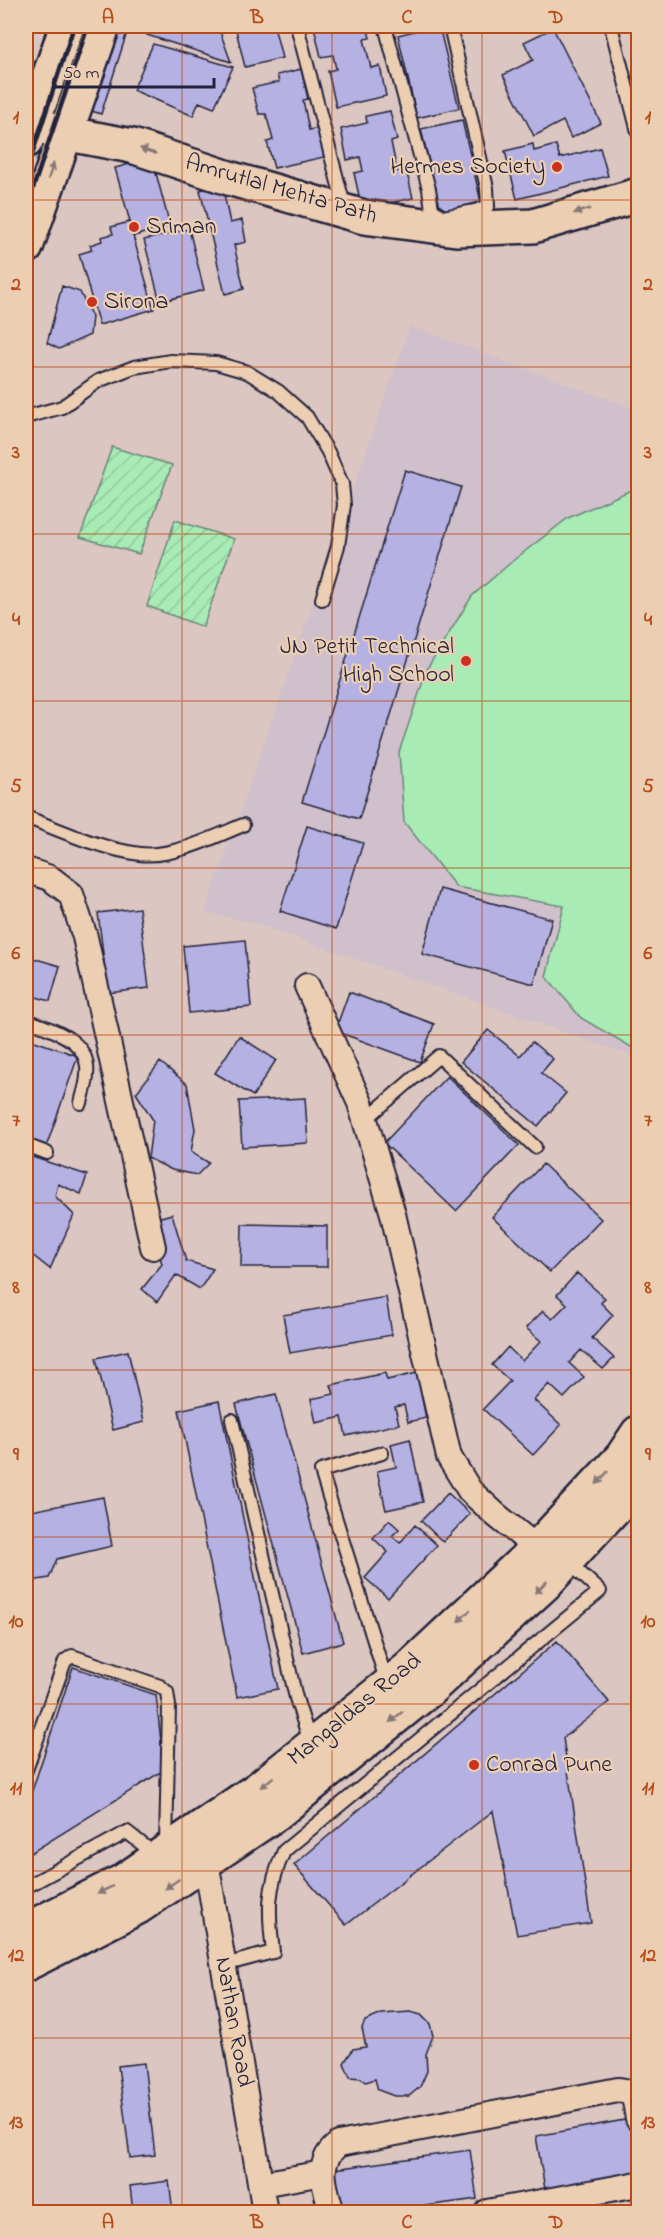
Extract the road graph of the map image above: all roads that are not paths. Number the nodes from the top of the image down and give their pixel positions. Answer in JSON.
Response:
{"nodes":[{"id":1,"x":67,"y":26,"type":"edge"},
{"id":2,"x":103,"y":26,"type":"edge"},
{"id":3,"x":297,"y":26,"type":"edge"},
{"id":4,"x":385,"y":26,"type":"edge"},
{"id":5,"x":450,"y":26,"type":"edge"},
{"id":6,"x":611,"y":26,"type":"edge"},
{"id":7,"x":27,"y":130,"type":"edge"},
{"id":8,"x":639,"y":132,"type":"edge"},
{"id":9,"x":64,"y":133,"type":"junction"},
{"id":10,"x":639,"y":195,"type":"edge"},
{"id":11,"x":346,"y":213,"type":"junction"},
{"id":12,"x":26,"y":247,"type":"edge"},
{"id":13,"x":26,"y":417,"type":"edge"},
{"id":14,"x":322,"y":599,"type":"dead end"},
{"id":15,"x":26,"y":817,"type":"edge"},
{"id":16,"x":243,"y":825,"type":"dead end"},
{"id":17,"x":26,"y":870,"type":"edge"},
{"id":18,"x":307,"y":986,"type":"dead end"},
{"id":19,"x":26,"y":1020,"type":"edge"},
{"id":20,"x":81,"y":1103,"type":"dead end"},
{"id":21,"x":365,"y":1120,"type":"junction"},
{"id":22,"x":26,"y":1145,"type":"edge"},
{"id":23,"x":535,"y":1147,"type":"dead end"},
{"id":24,"x":47,"y":1153,"type":"dead end"},
{"id":25,"x":153,"y":1247,"type":"dead end"},
{"id":26,"x":232,"y":1420,"type":"dead end"},
{"id":27,"x":639,"y":1433,"type":"edge"},
{"id":28,"x":382,"y":1453,"type":"dead end"},
{"id":29,"x":639,"y":1483,"type":"edge"},
{"id":30,"x":552,"y":1554,"type":"junction"},
{"id":31,"x":388,"y":1684,"type":"junction"},
{"id":32,"x":312,"y":1746,"type":"junction"},
{"id":33,"x":26,"y":1770,"type":"edge"},
{"id":34,"x":180,"y":1851,"type":"junction"},
{"id":35,"x":26,"y":1887,"type":"edge"},
{"id":36,"x":26,"y":1930,"type":"edge"},
{"id":37,"x":26,"y":1964,"type":"edge"},
{"id":38,"x":224,"y":1965,"type":"junction"},
{"id":39,"x":639,"y":2119,"type":"edge"},
{"id":40,"x":323,"y":2173,"type":"junction"},
{"id":41,"x":261,"y":2184,"type":"junction"},
{"id":42,"x":639,"y":2184,"type":"edge"},
{"id":43,"x":265,"y":2212,"type":"edge"},
{"id":44,"x":332,"y":2212,"type":"edge"},
{"id":45,"x":487,"y":2212,"type":"edge"}],
"edges":[{"from":1,"to":7,"type":"main road"},
{"from":2,"to":9,"type":"main road"},
{"from":3,"to":11,"type":"lane"},
{"from":4,"to":5,"type":"lane"},
{"from":6,"to":8,"type":"lane"},
{"from":7,"to":9,"type":"main road","name":"Amrutlal Mehta Path"},
{"from":11,"to":9,"type":"main road","name":"Amrutlal Mehta Path","one_way":true},
{"from":12,"to":9,"type":"main road","one_way":true},
{"from":10,"to":11,"type":"main road","name":"Amrutlal Mehta Path","one_way":true},
{"from":13,"to":14,"type":"lane"},
{"from":15,"to":16,"type":"lane"},
{"from":17,"to":25,"type":"street"},
{"from":18,"to":21,"type":"street"},
{"from":19,"to":20,"type":"lane"},
{"from":21,"to":23,"type":"lane"},
{"from":21,"to":30,"type":"street"},
{"from":22,"to":24,"type":"lane"},
{"from":26,"to":32,"type":"lane"},
{"from":27,"to":30,"type":"main road","name":"Mangaldas Road","one_way":true},
{"from":28,"to":31,"type":"lane"},
{"from":29,"to":30,"type":"main road","name":"Mangaldas Road"},
{"from":30,"to":31,"type":"main road","name":"Mangaldas Road","one_way":true},
{"from":30,"to":34,"type":"main road","name":"Mangaldas Road","one_way":true},
{"from":30,"to":38,"type":"lane"},
{"from":31,"to":32,"type":"main road","name":"Mangaldas Road"},
{"from":32,"to":34,"type":"main road","name":"Mangaldas Road","one_way":true},
{"from":33,"to":34,"type":"lane"},
{"from":34,"to":35,"type":"lane"},
{"from":34,"to":36,"type":"main road","name":"Mangaldas Road","one_way":true},
{"from":34,"to":37,"type":"main road","name":"Mangaldas Road","one_way":true},
{"from":34,"to":38,"type":"street","name":"Nathan Road"},
{"from":38,"to":41,"type":"street","name":"Nathan Road"},
{"from":39,"to":40,"type":"street"},
{"from":40,"to":41,"type":"street"},
{"from":40,"to":44,"type":"street"},
{"from":41,"to":43,"type":"street","name":"Nathan Road"},
{"from":42,"to":45,"type":"street"}]}
